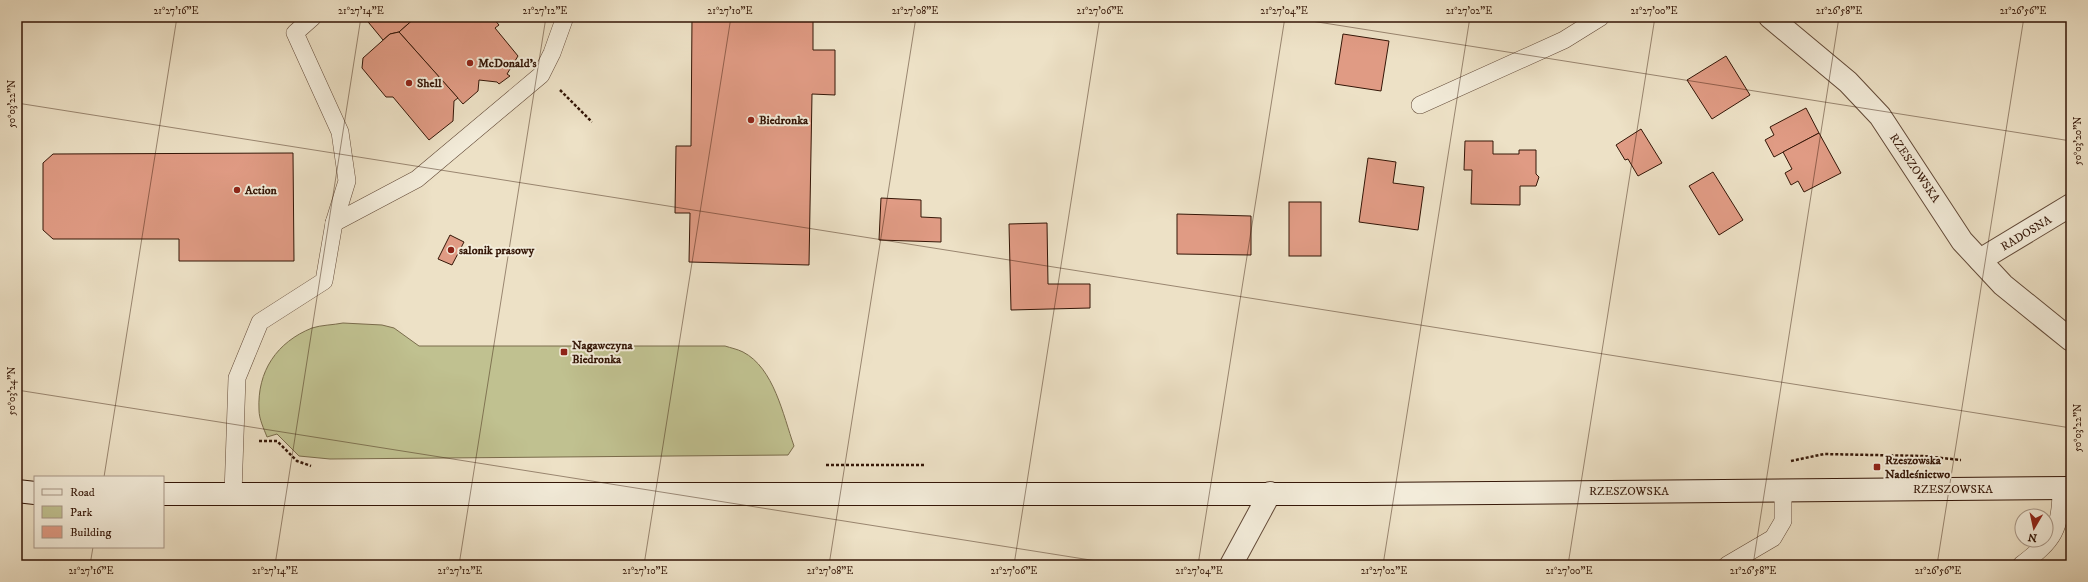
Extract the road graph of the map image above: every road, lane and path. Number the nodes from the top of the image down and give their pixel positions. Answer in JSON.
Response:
{"nodes":[{"id":1,"x":314,"y":17,"type":"edge"},
{"id":2,"x":565,"y":17,"type":"edge"},
{"id":3,"x":1601,"y":17,"type":"edge"},
{"id":4,"x":1770,"y":17,"type":"edge"},
{"id":5,"x":556,"y":86,"type":"dead end"},
{"id":6,"x":1420,"y":105,"type":"dead end"},
{"id":7,"x":592,"y":122,"type":"dead end"},
{"id":8,"x":2071,"y":205,"type":"edge"},
{"id":9,"x":334,"y":223,"type":"junction"},
{"id":10,"x":1980,"y":260,"type":"junction"},
{"id":11,"x":2071,"y":340,"type":"edge"},
{"id":12,"x":235,"y":441,"type":"junction"},
{"id":13,"x":821,"y":465,"type":"dead end"},
{"id":14,"x":930,"y":465,"type":"dead end"},
{"id":15,"x":315,"y":467,"type":"dead end"},
{"id":16,"x":2066,"y":488,"type":"edge"},
{"id":17,"x":1783,"y":490,"type":"junction"},
{"id":18,"x":17,"y":491,"type":"edge"},
{"id":19,"x":1270,"y":492,"type":"junction"},
{"id":20,"x":34,"y":493,"type":"edge"},
{"id":21,"x":164,"y":494,"type":"edge"},
{"id":22,"x":233,"y":494,"type":"junction"},
{"id":23,"x":1231,"y":565,"type":"edge"},
{"id":24,"x":1727,"y":565,"type":"edge"},
{"id":25,"x":2021,"y":565,"type":"edge"}],
"edges":[{"from":1,"to":9,"type":"lane"},
{"from":2,"to":9,"type":"lane"},
{"from":3,"to":6,"type":"lane"},
{"from":4,"to":10,"type":"street","name":"RZESZOWSKA"},
{"from":5,"to":7,"type":"path"},
{"from":8,"to":10,"type":"street","name":"RADOSNA"},
{"from":9,"to":12,"type":"lane"},
{"from":10,"to":11,"type":"street","name":"RZESZOWSKA"},
{"from":12,"to":15,"type":"path"},
{"from":12,"to":22,"type":"lane"},
{"from":13,"to":14,"type":"path"},
{"from":16,"to":17,"type":"street","name":"RZESZOWSKA"},
{"from":16,"to":25,"type":"lane"},
{"from":17,"to":19,"type":"street","name":"RZESZOWSKA"},
{"from":17,"to":24,"type":"lane"},
{"from":18,"to":20,"type":"street"},
{"from":19,"to":22,"type":"street","name":"RZESZOWSKA"},
{"from":19,"to":23,"type":"street"},
{"from":21,"to":22,"type":"street","name":"RZESZOWSKA"}]}
